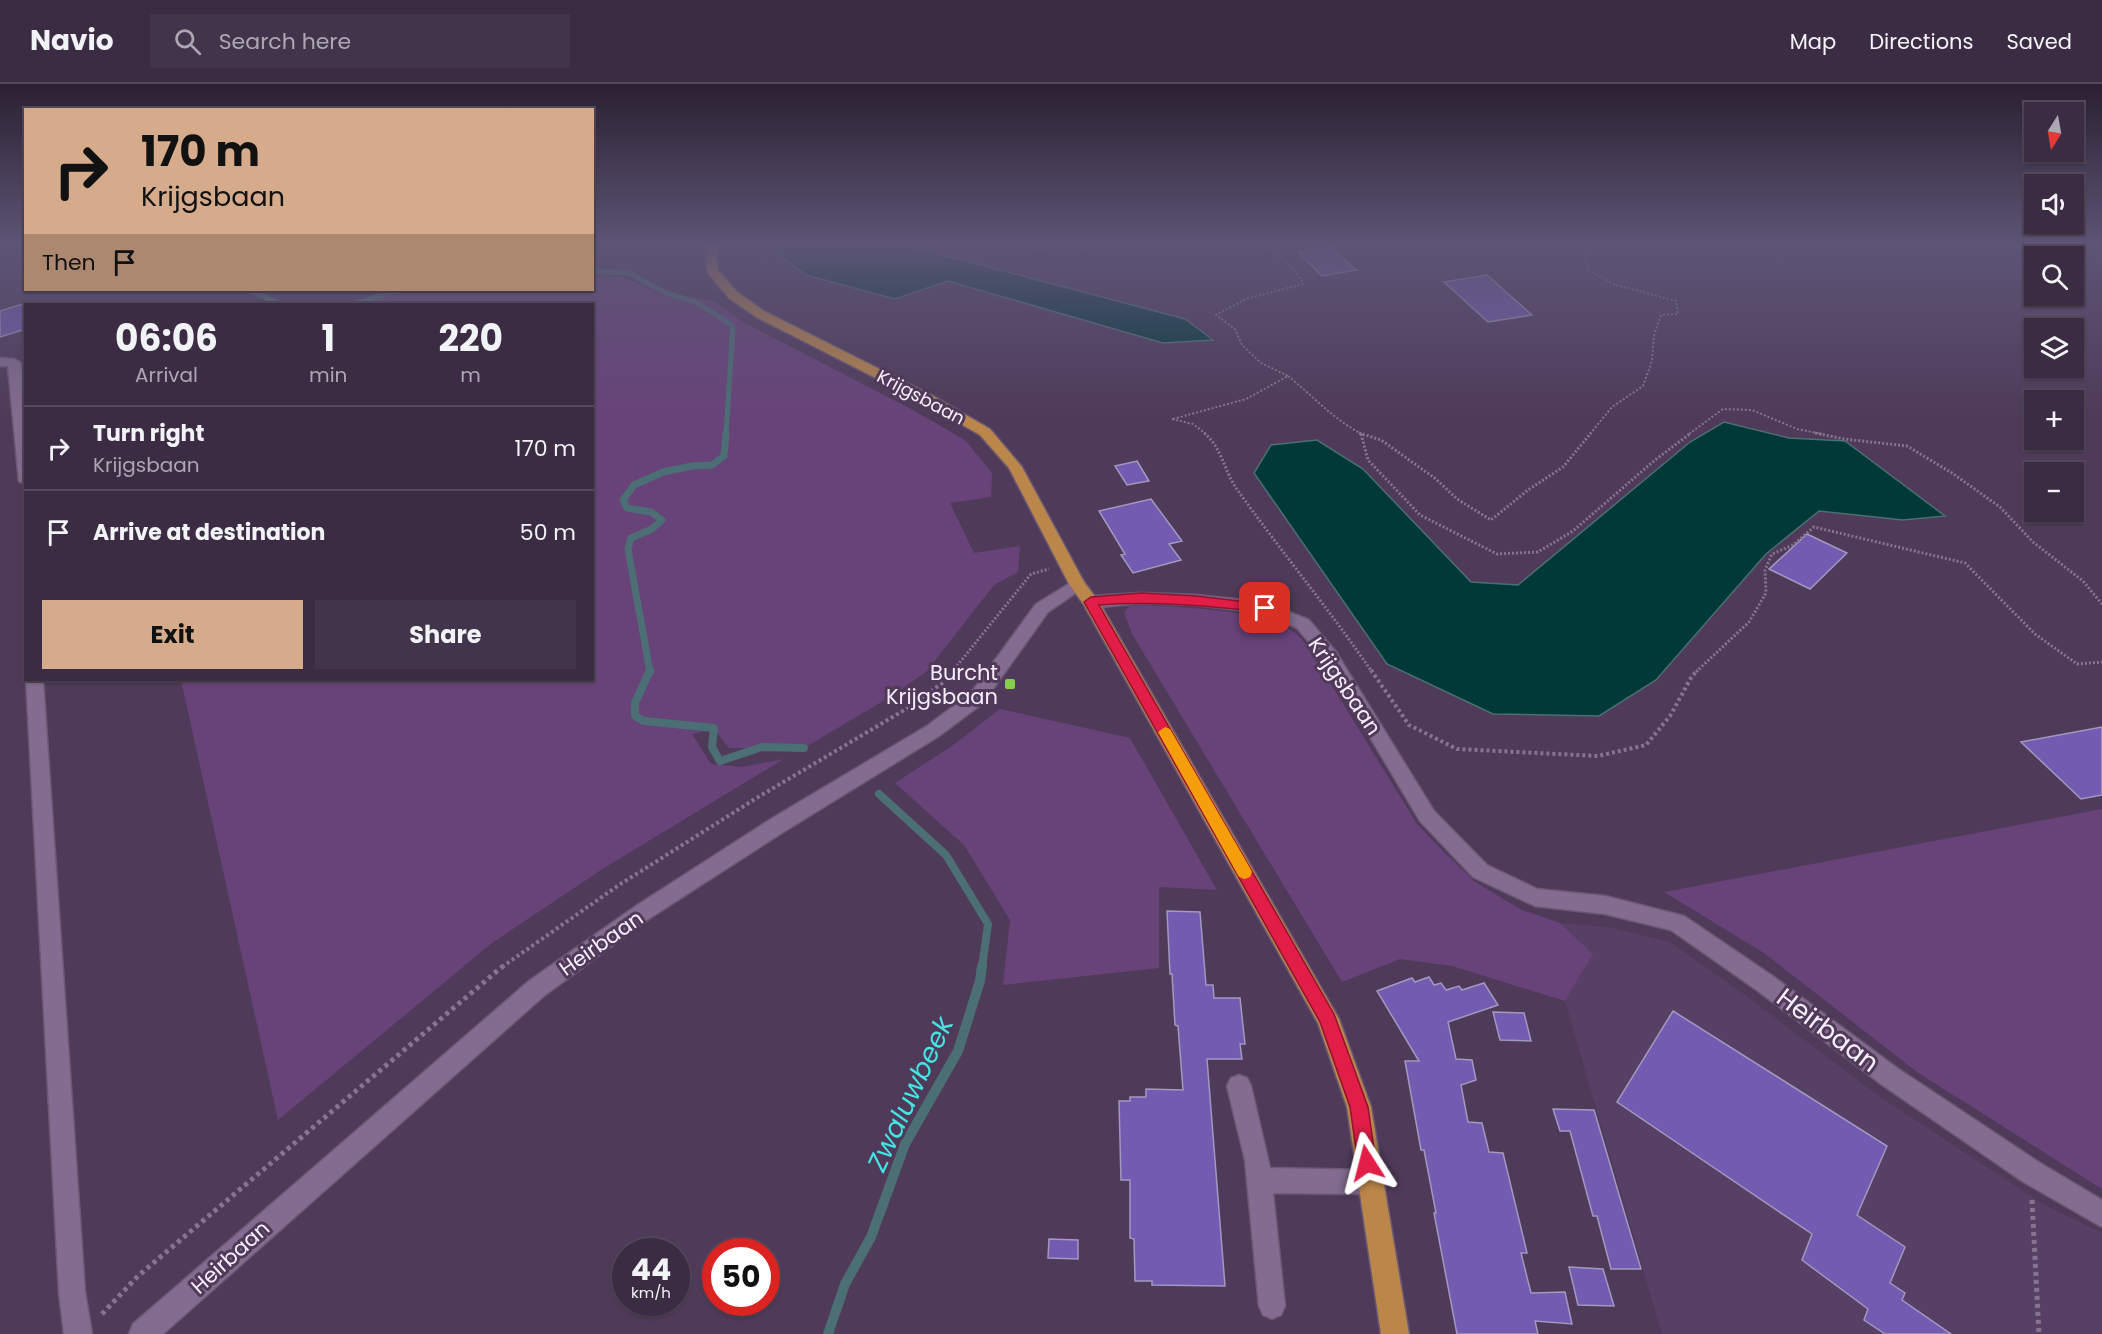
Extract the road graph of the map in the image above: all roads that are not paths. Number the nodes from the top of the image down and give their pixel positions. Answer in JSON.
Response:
{"nodes":[{"id":1,"x":742,"y":301,"type":"edge"},
{"id":2,"x":0,"y":362,"type":"edge"},
{"id":3,"x":24,"y":462,"type":"edge"},
{"id":4,"x":1077,"y":584,"type":"junction"},
{"id":5,"x":1091,"y":602,"type":"junction"},
{"id":6,"x":34,"y":681,"type":"edge"},
{"id":7,"x":1535,"y":897,"type":"joint"},
{"id":8,"x":1239,"y":1086,"type":"dead end"},
{"id":9,"x":1259,"y":1180,"type":"junction"},
{"id":10,"x":1370,"y":1182,"type":"junction"},
{"id":11,"x":2102,"y":1214,"type":"edge"},
{"id":12,"x":1272,"y":1306,"type":"dead end"},
{"id":13,"x":78,"y":1334,"type":"edge"},
{"id":14,"x":143,"y":1334,"type":"edge"},
{"id":15,"x":1395,"y":1334,"type":"edge"}],
"edges":[{"from":1,"to":4,"type":"main road","name":"Krijgsbaan"},
{"from":2,"to":3,"type":"street"},
{"from":4,"to":5,"type":"main road","name":"Krijgsbaan"},
{"from":4,"to":14,"type":"street","name":"Heirbaan"},
{"from":5,"to":7,"type":"street","name":"Krijgsbaan"},
{"from":5,"to":10,"type":"main road","name":"Krijgsbaan"},
{"from":6,"to":13,"type":"street"},
{"from":7,"to":11,"type":"street","name":"Heirbaan"},
{"from":8,"to":9,"type":"street"},
{"from":9,"to":10,"type":"street"},
{"from":9,"to":12,"type":"street"},
{"from":10,"to":15,"type":"main road","name":"Krijgsbaan"}]}
